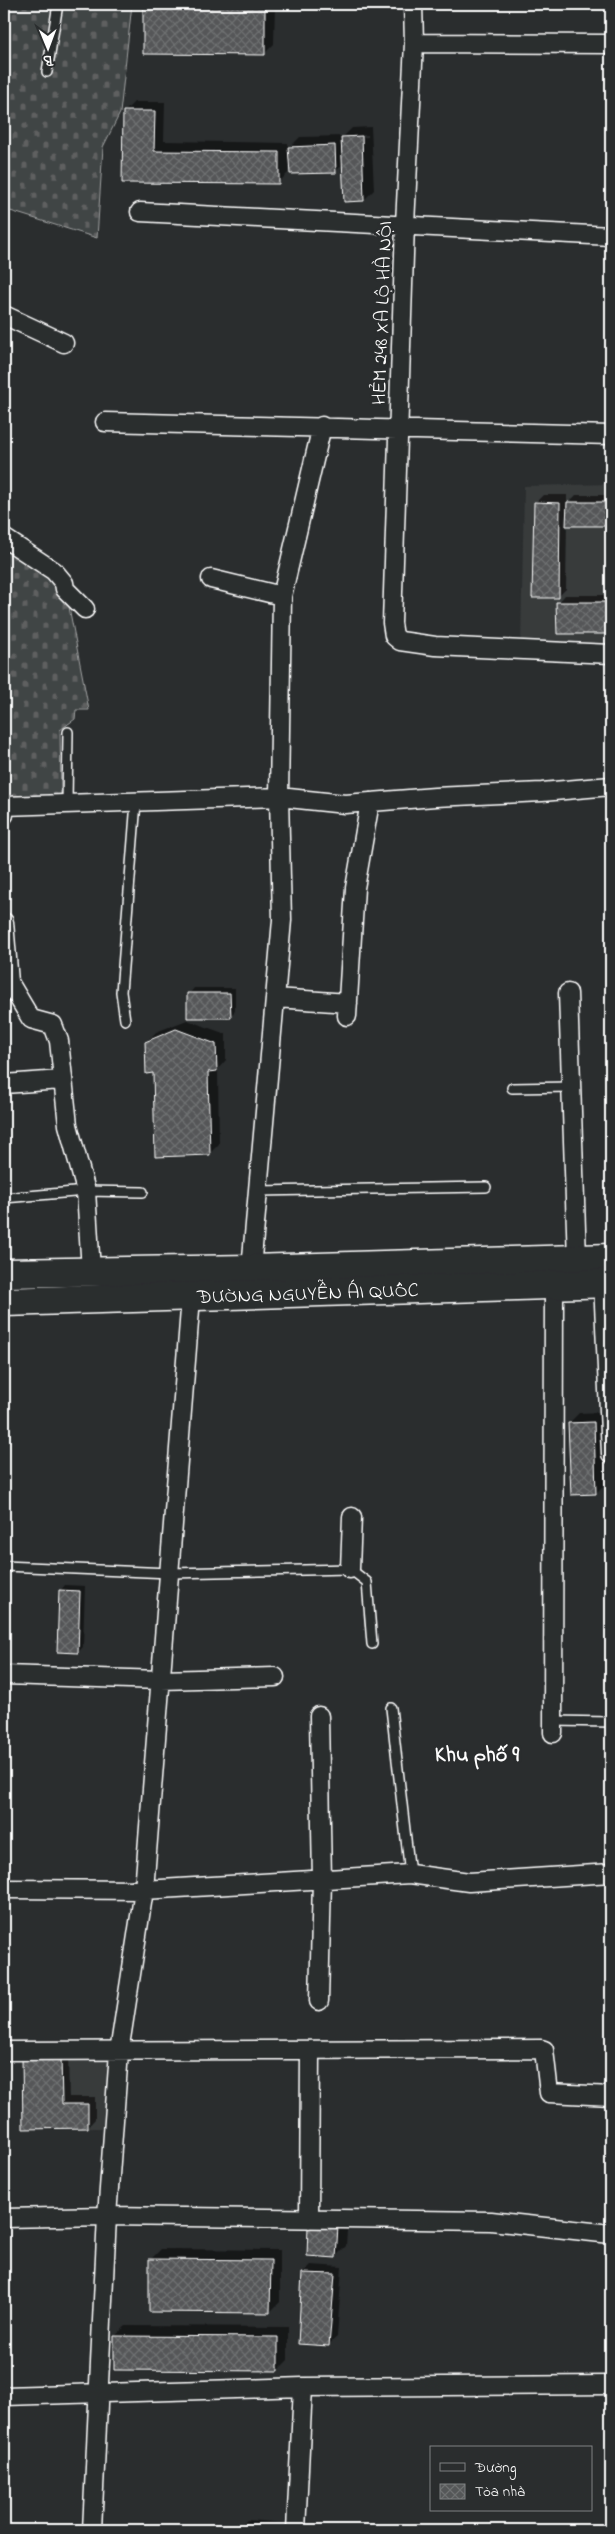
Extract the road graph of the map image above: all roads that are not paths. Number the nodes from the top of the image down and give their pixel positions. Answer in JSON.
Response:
{"nodes":[{"id":1,"x":58,"y":4,"type":"edge"},
{"id":2,"x":414,"y":4,"type":"edge"},
{"id":3,"x":414,"y":44,"type":"junction"},
{"id":4,"x":611,"y":44,"type":"edge"},
{"id":5,"x":47,"y":72,"type":"dead end"},
{"id":6,"x":140,"y":212,"type":"dead end"},
{"id":7,"x":405,"y":224,"type":"junction"},
{"id":8,"x":611,"y":236,"type":"edge"},
{"id":9,"x":4,"y":315,"type":"edge"},
{"id":10,"x":64,"y":343,"type":"dead end"},
{"id":11,"x":105,"y":422,"type":"dead end"},
{"id":12,"x":322,"y":426,"type":"junction"},
{"id":13,"x":398,"y":431,"type":"junction"},
{"id":14,"x":611,"y":435,"type":"edge"},
{"id":15,"x":4,"y":538,"type":"edge"},
{"id":16,"x":211,"y":579,"type":"dead end"},
{"id":17,"x":282,"y":596,"type":"junction"},
{"id":18,"x":85,"y":609,"type":"dead end"},
{"id":19,"x":611,"y":654,"type":"edge"},
{"id":20,"x":68,"y":732,"type":"dead end"},
{"id":21,"x":611,"y":786,"type":"edge"},
{"id":22,"x":279,"y":798,"type":"junction"},
{"id":23,"x":136,"y":802,"type":"junction"},
{"id":24,"x":370,"y":802,"type":"junction"},
{"id":25,"x":67,"y":804,"type":"junction"},
{"id":26,"x":4,"y":815,"type":"edge"},
{"id":27,"x":4,"y":922,"type":"edge"},
{"id":28,"x":568,"y":993,"type":"dead end"},
{"id":29,"x":276,"y":998,"type":"junction"},
{"id":30,"x":125,"y":1020,"type":"dead end"},
{"id":31,"x":62,"y":1080,"type":"junction"},
{"id":32,"x":4,"y":1084,"type":"edge"},
{"id":33,"x":571,"y":1087,"type":"junction"},
{"id":34,"x":512,"y":1088,"type":"dead end"},
{"id":35,"x":486,"y":1187,"type":"dead end"},
{"id":36,"x":86,"y":1191,"type":"junction"},
{"id":37,"x":258,"y":1191,"type":"junction"},
{"id":38,"x":143,"y":1192,"type":"dead end"},
{"id":39,"x":4,"y":1198,"type":"edge"},
{"id":40,"x":611,"y":1258,"type":"edge"},
{"id":41,"x":577,"y":1259,"type":"junction"},
{"id":42,"x":251,"y":1269,"type":"junction"},
{"id":43,"x":91,"y":1272,"type":"junction"},
{"id":44,"x":4,"y":1273,"type":"edge"},
{"id":45,"x":607,"y":1283,"type":"edge"},
{"id":46,"x":554,"y":1285,"type":"junction"},
{"id":47,"x":191,"y":1297,"type":"junction"},
{"id":48,"x":4,"y":1302,"type":"edge"},
{"id":49,"x":610,"y":1394,"type":"edge"},
{"id":50,"x":611,"y":1454,"type":"edge"},
{"id":51,"x":352,"y":1517,"type":"dead end"},
{"id":52,"x":4,"y":1566,"type":"edge"},
{"id":53,"x":350,"y":1569,"type":"junction"},
{"id":54,"x":170,"y":1573,"type":"junction"},
{"id":55,"x":372,"y":1644,"type":"dead end"},
{"id":56,"x":4,"y":1675,"type":"edge"},
{"id":57,"x":275,"y":1677,"type":"dead end"},
{"id":58,"x":161,"y":1680,"type":"junction"},
{"id":59,"x":391,"y":1708,"type":"dead end"},
{"id":60,"x":319,"y":1716,"type":"dead end"},
{"id":61,"x":611,"y":1722,"type":"edge"},
{"id":62,"x":553,"y":1727,"type":"joint"},
{"id":63,"x":410,"y":1874,"type":"junction"},
{"id":64,"x":611,"y":1874,"type":"edge"},
{"id":65,"x":322,"y":1880,"type":"junction"},
{"id":66,"x":4,"y":1889,"type":"edge"},
{"id":67,"x":144,"y":1890,"type":"junction"},
{"id":68,"x":320,"y":2001,"type":"dead end"},
{"id":69,"x":310,"y":2050,"type":"junction"},
{"id":70,"x":4,"y":2051,"type":"edge"},
{"id":71,"x":119,"y":2052,"type":"junction"},
{"id":72,"x":611,"y":2096,"type":"edge"},
{"id":73,"x":107,"y":2216,"type":"junction"},
{"id":74,"x":4,"y":2218,"type":"edge"},
{"id":75,"x":309,"y":2219,"type":"junction"},
{"id":76,"x":611,"y":2234,"type":"edge"},
{"id":77,"x":611,"y":2385,"type":"edge"},
{"id":78,"x":303,"y":2387,"type":"junction"},
{"id":79,"x":97,"y":2394,"type":"junction"},
{"id":80,"x":4,"y":2396,"type":"edge"},
{"id":81,"x":92,"y":2530,"type":"edge"},
{"id":82,"x":296,"y":2530,"type":"edge"}],
"edges":[{"from":1,"to":5,"type":"lane"},
{"from":2,"to":3,"type":"street","name":"HẺM 248 XA LỘ HÀ NỘI"},
{"from":3,"to":4,"type":"street"},
{"from":3,"to":7,"type":"street","name":"HẺM 248 XA LỘ HÀ NỘI"},
{"from":6,"to":7,"type":"street"},
{"from":7,"to":8,"type":"street"},
{"from":7,"to":13,"type":"street","name":"HẺM 248 XA LỘ HÀ NỘI"},
{"from":9,"to":10,"type":"street"},
{"from":11,"to":12,"type":"street"},
{"from":12,"to":13,"type":"street"},
{"from":12,"to":17,"type":"street"},
{"from":13,"to":14,"type":"street"},
{"from":13,"to":19,"type":"street","name":"HẺM 248 XA LỘ HÀ NỘI"},
{"from":15,"to":18,"type":"street"},
{"from":16,"to":17,"type":"street"},
{"from":17,"to":22,"type":"street"},
{"from":20,"to":25,"type":"lane"},
{"from":21,"to":24,"type":"street"},
{"from":22,"to":23,"type":"street"},
{"from":22,"to":24,"type":"street"},
{"from":22,"to":29,"type":"street"},
{"from":23,"to":25,"type":"street"},
{"from":23,"to":30,"type":"lane"},
{"from":24,"to":29,"type":"street"},
{"from":25,"to":26,"type":"street"},
{"from":27,"to":31,"type":"street"},
{"from":28,"to":33,"type":"street"},
{"from":29,"to":37,"type":"street"},
{"from":31,"to":32,"type":"street"},
{"from":31,"to":36,"type":"street"},
{"from":33,"to":34,"type":"lane"},
{"from":33,"to":41,"type":"street"},
{"from":35,"to":37,"type":"lane"},
{"from":36,"to":38,"type":"lane"},
{"from":36,"to":39,"type":"lane"},
{"from":36,"to":43,"type":"street"},
{"from":37,"to":42,"type":"street"},
{"from":40,"to":41,"type":"main road","name":"ĐƯỜNG NGUYỄN ÁI QUỐC"},
{"from":41,"to":42,"type":"main road","name":"ĐƯỜNG NGUYỄN ÁI QUỐC"},
{"from":42,"to":43,"type":"main road","name":"ĐƯỜNG NGUYỄN ÁI QUỐC"},
{"from":43,"to":44,"type":"main road","name":"ĐƯỜNG NGUYỄN ÁI QUỐC"},
{"from":45,"to":46,"type":"main road","name":"ĐƯỜNG NGUYỄN ÁI QUỐC"},
{"from":45,"to":49,"type":"street"},
{"from":46,"to":47,"type":"main road","name":"ĐƯỜNG NGUYỄN ÁI QUỐC"},
{"from":46,"to":62,"type":"street"},
{"from":47,"to":48,"type":"main road","name":"ĐƯỜNG NGUYỄN ÁI QUỐC"},
{"from":47,"to":54,"type":"street"},
{"from":49,"to":50,"type":"street"},
{"from":51,"to":53,"type":"street"},
{"from":52,"to":54,"type":"lane"},
{"from":53,"to":54,"type":"lane"},
{"from":53,"to":55,"type":"lane"},
{"from":54,"to":58,"type":"street"},
{"from":56,"to":58,"type":"street"},
{"from":57,"to":58,"type":"street"},
{"from":58,"to":67,"type":"street"},
{"from":59,"to":63,"type":"lane"},
{"from":60,"to":65,"type":"street"},
{"from":61,"to":62,"type":"lane"},
{"from":63,"to":64,"type":"street"},
{"from":63,"to":65,"type":"street"},
{"from":65,"to":67,"type":"street"},
{"from":65,"to":68,"type":"street"},
{"from":66,"to":67,"type":"street"},
{"from":67,"to":71,"type":"street"},
{"from":69,"to":71,"type":"street"},
{"from":69,"to":72,"type":"street"},
{"from":69,"to":75,"type":"street"},
{"from":70,"to":71,"type":"street"},
{"from":71,"to":73,"type":"street"},
{"from":73,"to":74,"type":"street"},
{"from":73,"to":75,"type":"street"},
{"from":73,"to":79,"type":"street"},
{"from":75,"to":76,"type":"street"},
{"from":77,"to":78,"type":"street"},
{"from":78,"to":79,"type":"street"},
{"from":78,"to":82,"type":"street"},
{"from":79,"to":80,"type":"street"},
{"from":79,"to":81,"type":"street"}]}
